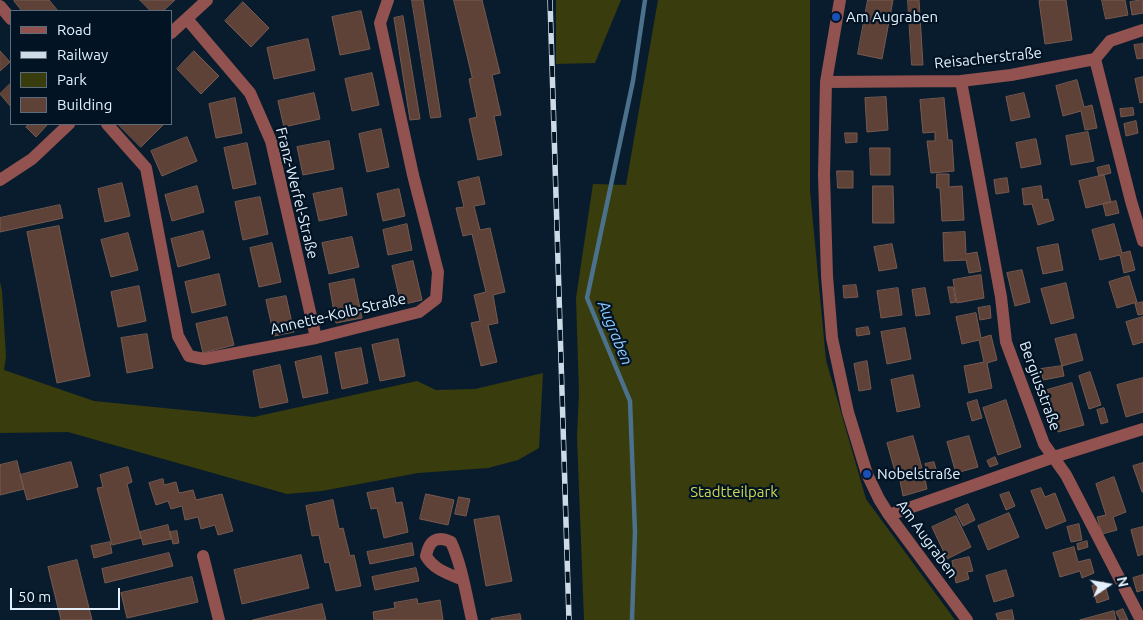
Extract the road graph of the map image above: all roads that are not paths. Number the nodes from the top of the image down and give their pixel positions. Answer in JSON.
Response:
{"nodes":[{"id":1,"x":207,"y":0,"type":"edge"},
{"id":2,"x":388,"y":0,"type":"edge"},
{"id":3,"x":840,"y":0,"type":"edge"},
{"id":4,"x":0,"y":6,"type":"edge"},
{"id":5,"x":10,"y":17,"type":"edge"},
{"id":6,"x":187,"y":19,"type":"junction"},
{"id":7,"x":1143,"y":30,"type":"edge"},
{"id":8,"x":172,"y":32,"type":"edge"},
{"id":9,"x":1095,"y":59,"type":"junction"},
{"id":10,"x":961,"y":81,"type":"junction"},
{"id":11,"x":826,"y":82,"type":"junction"},
{"id":12,"x":68,"y":125,"type":"edge"},
{"id":13,"x":109,"y":125,"type":"edge"},
{"id":14,"x":0,"y":180,"type":"edge"},
{"id":15,"x":1143,"y":241,"type":"edge"},
{"id":16,"x":316,"y":338,"type":"junction"},
{"id":17,"x":1143,"y":429,"type":"edge"},
{"id":18,"x":1054,"y":457,"type":"junction"},
{"id":19,"x":889,"y":515,"type":"junction"},
{"id":20,"x":203,"y":556,"type":"dead end"},
{"id":21,"x":463,"y":580,"type":"dead end"},
{"id":22,"x":218,"y":620,"type":"edge"},
{"id":23,"x":472,"y":620,"type":"edge"},
{"id":24,"x":966,"y":620,"type":"edge"},
{"id":25,"x":1141,"y":620,"type":"edge"}],
"edges":[{"from":1,"to":6,"type":"street"},
{"from":2,"to":16,"type":"street","name":"Annette-Kolb-Straße"},
{"from":3,"to":11,"type":"street","name":"Am Augraben"},
{"from":4,"to":5,"type":"street"},
{"from":6,"to":8,"type":"street"},
{"from":6,"to":16,"type":"street","name":"Franz-Werfel-Straße"},
{"from":7,"to":9,"type":"street"},
{"from":9,"to":10,"type":"street","name":"Reisacherstraße"},
{"from":9,"to":15,"type":"street"},
{"from":10,"to":11,"type":"street","name":"Reisacherstraße"},
{"from":10,"to":18,"type":"street","name":"Bergiusstraße"},
{"from":11,"to":19,"type":"street","name":"Am Augraben"},
{"from":12,"to":14,"type":"street"},
{"from":13,"to":16,"type":"street","name":"Annette-Kolb-Straße"},
{"from":17,"to":18,"type":"street"},
{"from":18,"to":19,"type":"street"},
{"from":18,"to":25,"type":"street","name":"Bergiusstraße"},
{"from":19,"to":24,"type":"street","name":"Am Augraben"},
{"from":20,"to":22,"type":"street"},
{"from":21,"to":23,"type":"street"}]}
